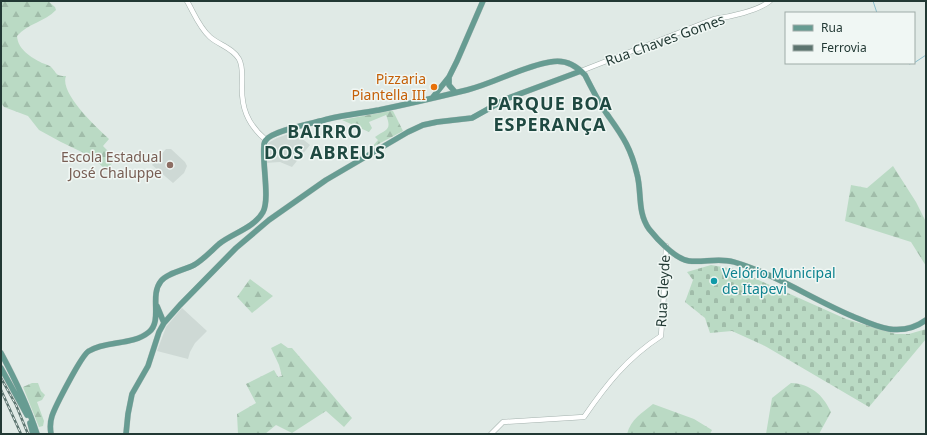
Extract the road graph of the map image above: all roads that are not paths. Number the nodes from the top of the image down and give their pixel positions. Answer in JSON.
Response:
{"nodes":[{"id":1,"x":187,"y":1,"type":"edge"},
{"id":2,"x":483,"y":1,"type":"edge"},
{"id":3,"x":770,"y":1,"type":"edge"},
{"id":4,"x":581,"y":70,"type":"junction"},
{"id":5,"x":449,"y":77,"type":"junction"},
{"id":6,"x":455,"y":92,"type":"junction"},
{"id":7,"x":433,"y":97,"type":"junction"},
{"id":8,"x":266,"y":140,"type":"junction"},
{"id":9,"x":266,"y":205,"type":"junction"},
{"id":10,"x":270,"y":220,"type":"junction"},
{"id":11,"x":666,"y":246,"type":"junction"},
{"id":12,"x":155,"y":300,"type":"junction"},
{"id":13,"x":926,"y":320,"type":"edge"},
{"id":14,"x":164,"y":323,"type":"junction"},
{"id":15,"x":1,"y":353,"type":"edge"},
{"id":16,"x":1,"y":368,"type":"edge"},
{"id":17,"x":33,"y":434,"type":"edge"},
{"id":18,"x":37,"y":434,"type":"edge"},
{"id":19,"x":51,"y":434,"type":"edge"},
{"id":20,"x":126,"y":434,"type":"edge"},
{"id":21,"x":491,"y":434,"type":"edge"}],
"edges":[{"from":1,"to":8,"type":"street"},
{"from":2,"to":5,"type":"main road"},
{"from":3,"to":4,"type":"street","name":"Rua Chaves Gomes"},
{"from":4,"to":6,"type":"main road"},
{"from":4,"to":10,"type":"main road"},
{"from":4,"to":11,"type":"main road"},
{"from":5,"to":6,"type":"main road"},
{"from":5,"to":7,"type":"main road"},
{"from":6,"to":7,"type":"main road"},
{"from":7,"to":8,"type":"main road"},
{"from":8,"to":9,"type":"main road"},
{"from":9,"to":10,"type":"main road"},
{"from":9,"to":12,"type":"main road"},
{"from":10,"to":14,"type":"main road"},
{"from":11,"to":13,"type":"main road"},
{"from":11,"to":21,"type":"street","name":"Rua Cleyde"},
{"from":12,"to":14,"type":"main road"},
{"from":12,"to":19,"type":"main road"},
{"from":14,"to":20,"type":"main road"},
{"from":15,"to":18,"type":"main road"},
{"from":16,"to":17,"type":"main road"}]}
